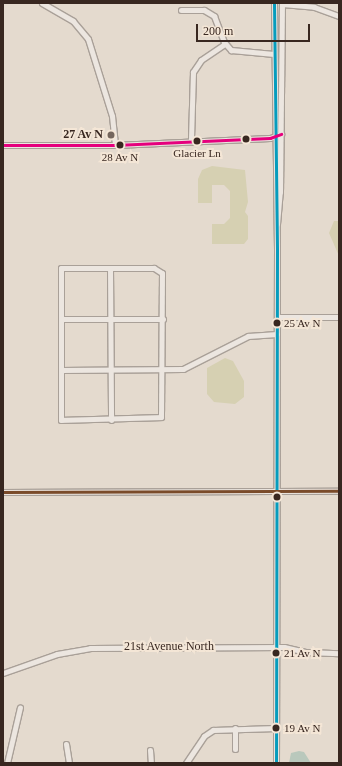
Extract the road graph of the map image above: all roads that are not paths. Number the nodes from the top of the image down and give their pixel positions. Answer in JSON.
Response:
{"nodes":[{"id":1,"x":42,"y":3,"type":"edge"},
{"id":2,"x":274,"y":3,"type":"edge"},
{"id":3,"x":282,"y":3,"type":"edge"},
{"id":4,"x":181,"y":10,"type":"dead end"},
{"id":5,"x":339,"y":16,"type":"edge"},
{"id":6,"x":225,"y":44,"type":"junction"},
{"id":7,"x":274,"y":54,"type":"junction"},
{"id":8,"x":281,"y":134,"type":"junction"},
{"id":9,"x":274,"y":137,"type":"junction"},
{"id":10,"x":191,"y":139,"type":"junction"},
{"id":11,"x":3,"y":145,"type":"edge"},
{"id":12,"x":115,"y":145,"type":"junction"},
{"id":13,"x":277,"y":224,"type":"junction"},
{"id":14,"x":110,"y":268,"type":"junction"},
{"id":15,"x":277,"y":317,"type":"junction"},
{"id":16,"x":339,"y":317,"type":"edge"},
{"id":17,"x":61,"y":319,"type":"junction"},
{"id":18,"x":111,"y":319,"type":"junction"},
{"id":19,"x":163,"y":319,"type":"junction"},
{"id":20,"x":277,"y":334,"type":"junction"},
{"id":21,"x":163,"y":369,"type":"junction"},
{"id":22,"x":61,"y":370,"type":"junction"},
{"id":23,"x":111,"y":370,"type":"junction"},
{"id":24,"x":111,"y":420,"type":"junction"},
{"id":25,"x":276,"y":490,"type":"junction"},
{"id":26,"x":339,"y":491,"type":"edge"},
{"id":27,"x":3,"y":492,"type":"edge"},
{"id":28,"x":276,"y":647,"type":"junction"},
{"id":29,"x":339,"y":653,"type":"edge"},
{"id":30,"x":3,"y":674,"type":"edge"},
{"id":31,"x":20,"y":707,"type":"dead end"},
{"id":32,"x":235,"y":728,"type":"junction"},
{"id":33,"x":276,"y":728,"type":"junction"},
{"id":34,"x":66,"y":744,"type":"dead end"},
{"id":35,"x":235,"y":749,"type":"dead end"},
{"id":36,"x":150,"y":750,"type":"dead end"},
{"id":37,"x":7,"y":763,"type":"edge"},
{"id":38,"x":69,"y":763,"type":"edge"},
{"id":39,"x":151,"y":763,"type":"edge"},
{"id":40,"x":186,"y":763,"type":"edge"},
{"id":41,"x":276,"y":763,"type":"edge"}],
"edges":[{"from":1,"to":12,"type":"street"},
{"from":2,"to":7,"type":"street"},
{"from":3,"to":5,"type":"street"},
{"from":3,"to":8,"type":"street"},
{"from":4,"to":6,"type":"street"},
{"from":6,"to":7,"type":"street"},
{"from":6,"to":10,"type":"street"},
{"from":7,"to":9,"type":"street"},
{"from":8,"to":9,"type":"street"},
{"from":8,"to":13,"type":"street"},
{"from":9,"to":10,"type":"street"},
{"from":9,"to":13,"type":"street"},
{"from":10,"to":12,"type":"street"},
{"from":11,"to":12,"type":"street"},
{"from":13,"to":15,"type":"street"},
{"from":14,"to":17,"type":"street"},
{"from":14,"to":18,"type":"street"},
{"from":14,"to":19,"type":"street"},
{"from":15,"to":16,"type":"street"},
{"from":15,"to":20,"type":"street"},
{"from":17,"to":18,"type":"street"},
{"from":17,"to":22,"type":"street"},
{"from":18,"to":19,"type":"street"},
{"from":18,"to":23,"type":"street"},
{"from":19,"to":21,"type":"street"},
{"from":20,"to":21,"type":"street"},
{"from":20,"to":25,"type":"street"},
{"from":21,"to":23,"type":"street"},
{"from":21,"to":24,"type":"street"},
{"from":22,"to":23,"type":"street"},
{"from":22,"to":24,"type":"street"},
{"from":23,"to":24,"type":"street"},
{"from":25,"to":26,"type":"street"},
{"from":25,"to":27,"type":"street"},
{"from":25,"to":28,"type":"street"},
{"from":28,"to":29,"type":"street","name":"21st Avenue North"},
{"from":28,"to":30,"type":"street","name":"21st Avenue North"},
{"from":28,"to":33,"type":"street"},
{"from":31,"to":37,"type":"street"},
{"from":32,"to":33,"type":"street"},
{"from":32,"to":35,"type":"street"},
{"from":32,"to":40,"type":"street"},
{"from":33,"to":41,"type":"street"},
{"from":34,"to":38,"type":"street"},
{"from":36,"to":39,"type":"street"}]}
